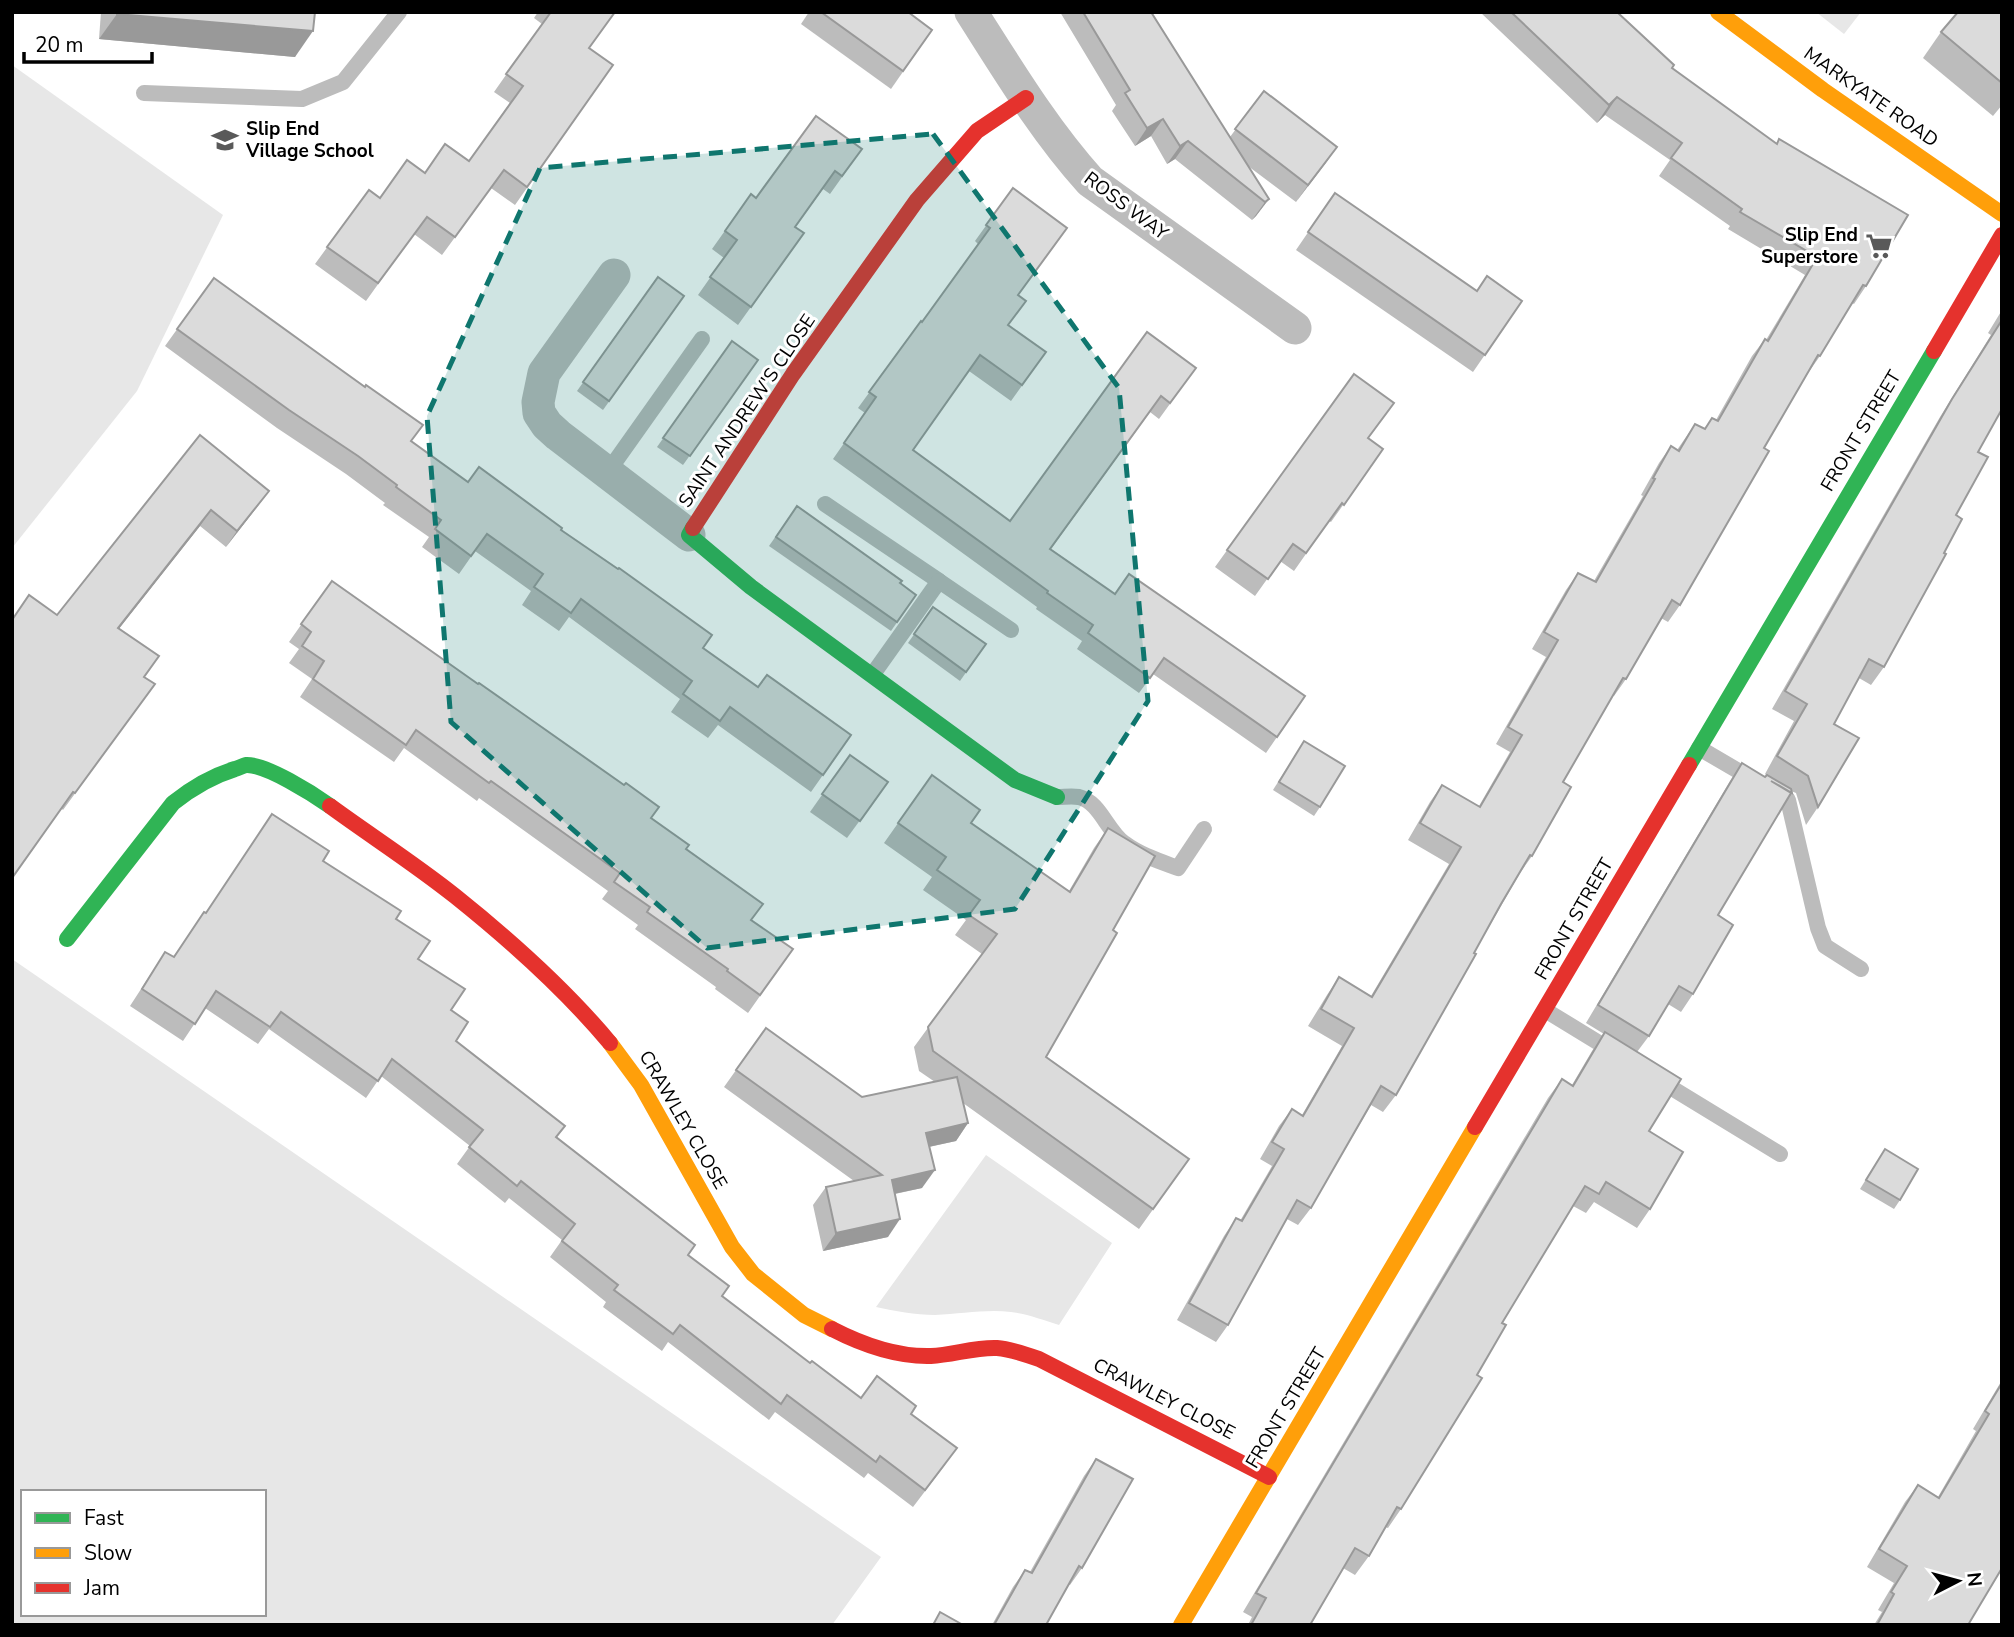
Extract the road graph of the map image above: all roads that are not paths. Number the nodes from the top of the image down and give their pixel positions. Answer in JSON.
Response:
{"nodes":[{"id":1,"x":399,"y":12,"type":"edge"},
{"id":2,"x":971,"y":12,"type":"edge"},
{"id":3,"x":1718,"y":12,"type":"edge"},
{"id":4,"x":144,"y":93,"type":"dead end"},
{"id":5,"x":1027,"y":98,"type":"junction"},
{"id":6,"x":2002,"y":214,"type":"edge"},
{"id":7,"x":2002,"y":235,"type":"edge"},
{"id":8,"x":614,"y":275,"type":"dead end"},
{"id":9,"x":1295,"y":328,"type":"dead end"},
{"id":10,"x":702,"y":339,"type":"dead end"},
{"id":11,"x":607,"y":474,"type":"junction"},
{"id":12,"x":825,"y":504,"type":"dead end"},
{"id":13,"x":689,"y":536,"type":"junction"},
{"id":14,"x":939,"y":581,"type":"junction"},
{"id":15,"x":1011,"y":630,"type":"dead end"},
{"id":16,"x":873,"y":674,"type":"junction"},
{"id":17,"x":1699,"y":748,"type":"junction"},
{"id":18,"x":1057,"y":797,"type":"joint"},
{"id":19,"x":1204,"y":829,"type":"dead end"},
{"id":20,"x":67,"y":939,"type":"dead end"},
{"id":21,"x":1861,"y":968,"type":"dead end"},
{"id":22,"x":1545,"y":1010,"type":"junction"},
{"id":23,"x":1780,"y":1154,"type":"dead end"},
{"id":24,"x":1269,"y":1477,"type":"junction"},
{"id":25,"x":1181,"y":1625,"type":"edge"}],
"edges":[{"from":1,"to":4,"type":"lane"},
{"from":2,"to":5,"type":"street","name":"ROSS WAY"},
{"from":3,"to":6,"type":"street","name":"MARKYATE ROAD"},
{"from":5,"to":9,"type":"street","name":"ROSS WAY"},
{"from":5,"to":13,"type":"street","name":"SAINT ANDREW'S CLOSE"},
{"from":7,"to":17,"type":"street","name":"FRONT STREET"},
{"from":8,"to":11,"type":"street"},
{"from":10,"to":11,"type":"lane"},
{"from":11,"to":13,"type":"street"},
{"from":12,"to":14,"type":"lane"},
{"from":13,"to":16,"type":"street","name":"SAINT ANDREW'S CLOSE"},
{"from":14,"to":15,"type":"lane"},
{"from":14,"to":16,"type":"lane"},
{"from":16,"to":18,"type":"street","name":"SAINT ANDREW'S CLOSE"},
{"from":17,"to":21,"type":"lane"},
{"from":17,"to":22,"type":"street","name":"FRONT STREET"},
{"from":18,"to":19,"type":"lane"},
{"from":20,"to":24,"type":"street","name":"CRAWLEY CLOSE"},
{"from":22,"to":23,"type":"lane"},
{"from":22,"to":24,"type":"street","name":"FRONT STREET"},
{"from":24,"to":25,"type":"street","name":"FRONT STREET"}]}
